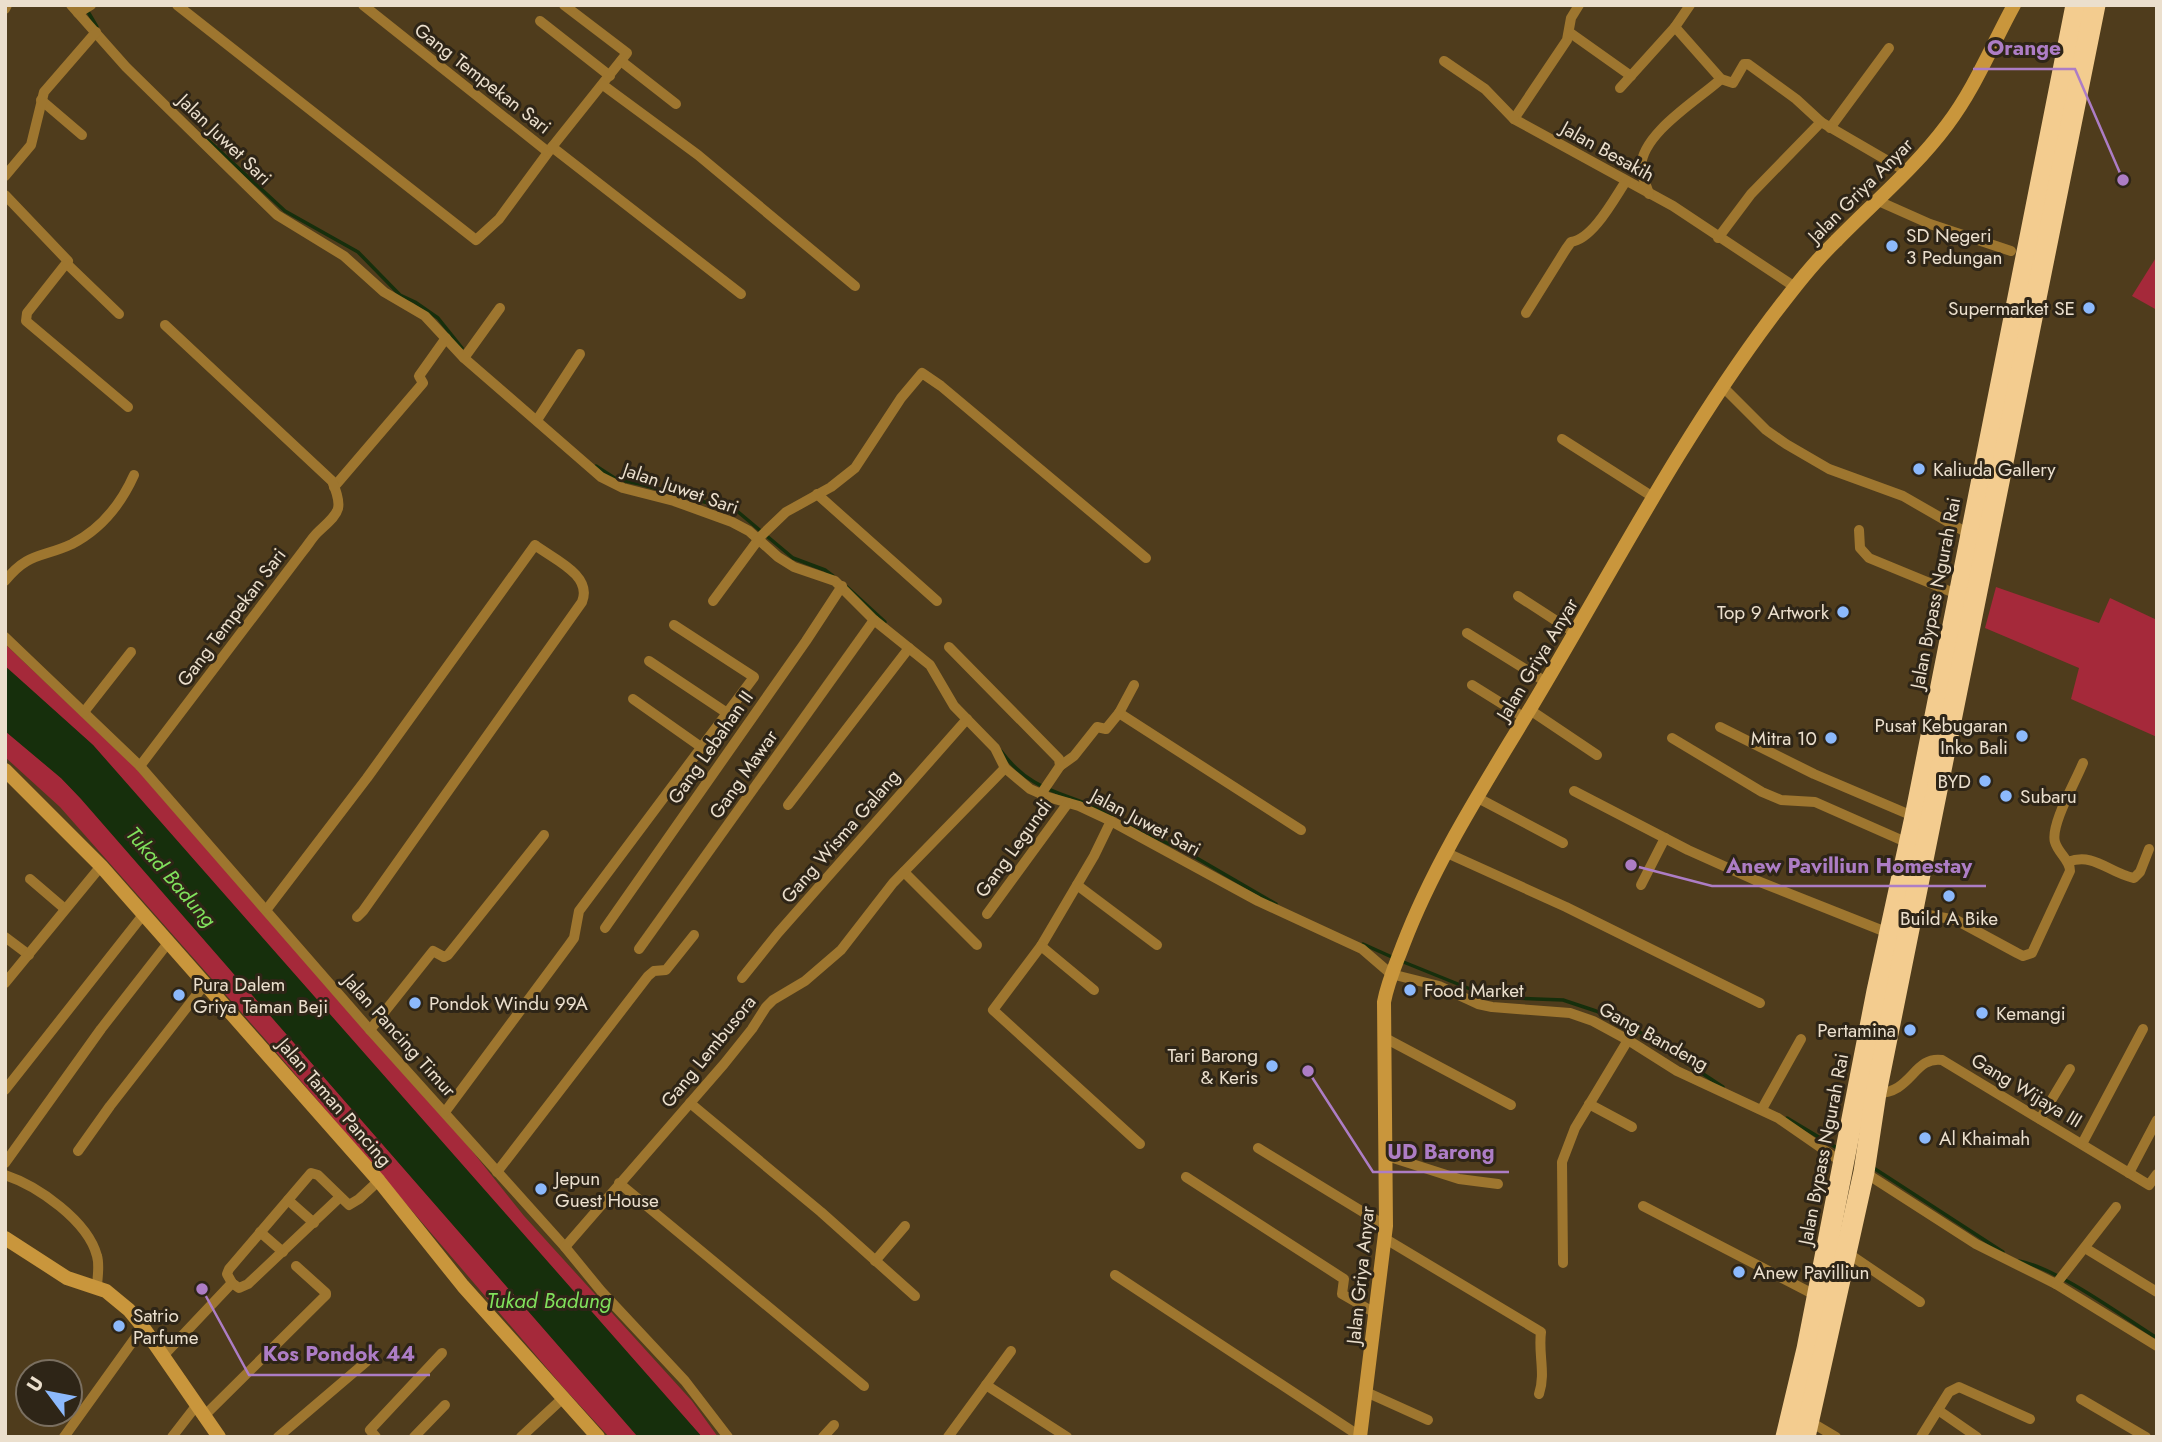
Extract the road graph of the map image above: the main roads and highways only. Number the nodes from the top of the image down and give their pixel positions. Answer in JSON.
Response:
{"nodes":[{"id":1,"x":2077,"y":5,"type":"edge"},
{"id":2,"x":2095,"y":5,"type":"edge"},
{"id":3,"x":2074,"y":69,"type":"junction"},
{"id":4,"x":1844,"y":1215,"type":"junction"},
{"id":5,"x":1807,"y":1429,"type":"edge"},
{"id":6,"x":1786,"y":1437,"type":"edge"}],
"edges":[{"from":1,"to":3,"type":"highway","name":"Jalan Bypass Ngurah Rai"},
{"from":2,"to":3,"type":"highway","name":"Jalan Bypass Ngurah Rai"},
{"from":3,"to":4,"type":"highway","name":"Jalan Bypass Ngurah Rai"},
{"from":3,"to":4,"type":"highway","name":"Jalan Bypass Ngurah Rai"},
{"from":4,"to":5,"type":"highway","name":"Jalan Bypass Ngurah Rai"},
{"from":4,"to":6,"type":"highway","name":"Jalan Bypass Ngurah Rai"}]}
